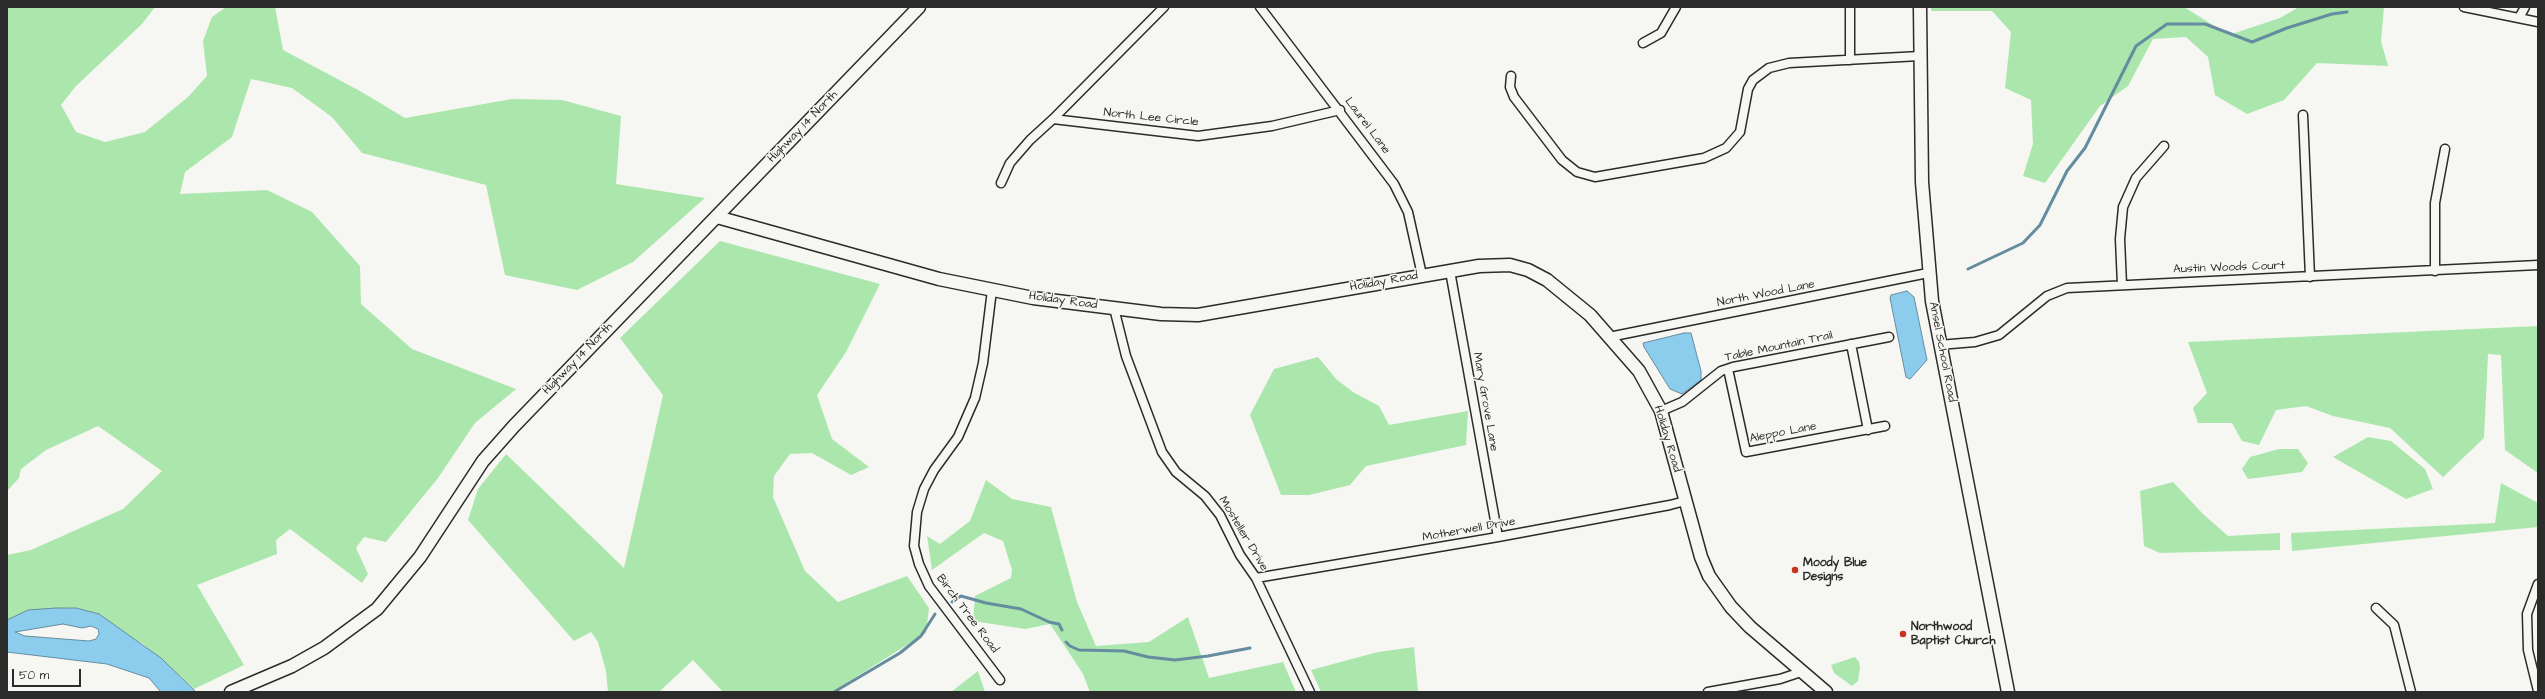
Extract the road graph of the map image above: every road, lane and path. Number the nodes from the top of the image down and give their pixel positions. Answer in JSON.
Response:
{"nodes":[{"id":1,"x":919,"y":7,"type":"edge"},
{"id":2,"x":1164,"y":7,"type":"edge"},
{"id":3,"x":1260,"y":7,"type":"edge"},
{"id":4,"x":1676,"y":7,"type":"edge"},
{"id":5,"x":1850,"y":7,"type":"edge"},
{"id":6,"x":1920,"y":7,"type":"edge"},
{"id":7,"x":2464,"y":7,"type":"edge"},
{"id":8,"x":2525,"y":7,"type":"edge"},
{"id":9,"x":2519,"y":18,"type":"junction"},
{"id":10,"x":2538,"y":22,"type":"edge"},
{"id":11,"x":1643,"y":43,"type":"dead end"},
{"id":12,"x":1920,"y":56,"type":"junction"},
{"id":13,"x":1850,"y":60,"type":"junction"},
{"id":14,"x":1511,"y":76,"type":"dead end"},
{"id":15,"x":1340,"y":110,"type":"junction"},
{"id":16,"x":2303,"y":115,"type":"dead end"},
{"id":17,"x":1053,"y":119,"type":"junction"},
{"id":18,"x":2164,"y":146,"type":"dead end"},
{"id":19,"x":2445,"y":149,"type":"dead end"},
{"id":20,"x":1001,"y":184,"type":"dead end"},
{"id":21,"x":717,"y":217,"type":"junction"},
{"id":22,"x":2538,"y":265,"type":"edge"},
{"id":23,"x":1450,"y":271,"type":"junction"},
{"id":24,"x":2435,"y":271,"type":"junction"},
{"id":25,"x":1928,"y":273,"type":"junction"},
{"id":26,"x":1422,"y":275,"type":"junction"},
{"id":27,"x":2310,"y":277,"type":"junction"},
{"id":28,"x":2122,"y":285,"type":"junction"},
{"id":29,"x":992,"y":290,"type":"junction"},
{"id":30,"x":1114,"y":308,"type":"junction"},
{"id":31,"x":1609,"y":337,"type":"junction"},
{"id":32,"x":1890,"y":337,"type":"dead end"},
{"id":33,"x":1851,"y":344,"type":"junction"},
{"id":34,"x":1939,"y":345,"type":"junction"},
{"id":35,"x":1728,"y":369,"type":"junction"},
{"id":36,"x":1660,"y":411,"type":"junction"},
{"id":37,"x":1885,"y":426,"type":"dead end"},
{"id":38,"x":1868,"y":430,"type":"junction"},
{"id":39,"x":1685,"y":501,"type":"junction"},
{"id":40,"x":1498,"y":537,"type":"junction"},
{"id":41,"x":1256,"y":578,"type":"junction"},
{"id":42,"x":2538,"y":584,"type":"edge"},
{"id":43,"x":2376,"y":608,"type":"dead end"},
{"id":44,"x":1801,"y":672,"type":"junction"},
{"id":45,"x":1000,"y":680,"type":"dead end"},
{"id":46,"x":245,"y":689,"type":"edge"},
{"id":47,"x":2538,"y":691,"type":"edge"},
{"id":48,"x":231,"y":692,"type":"edge"},
{"id":49,"x":1310,"y":692,"type":"edge"},
{"id":50,"x":1708,"y":692,"type":"edge"},
{"id":51,"x":1826,"y":692,"type":"edge"},
{"id":52,"x":2008,"y":692,"type":"edge"},
{"id":53,"x":2411,"y":692,"type":"edge"}],
"edges":[{"from":1,"to":21,"type":"street","name":"Highway 14 North"},
{"from":2,"to":17,"type":"street"},
{"from":3,"to":15,"type":"street","name":"Laurel Lane"},
{"from":4,"to":11,"type":"street"},
{"from":5,"to":13,"type":"street"},
{"from":6,"to":12,"type":"street","name":"Ansel School Road"},
{"from":7,"to":9,"type":"street"},
{"from":8,"to":9,"type":"street"},
{"from":9,"to":10,"type":"street"},
{"from":12,"to":13,"type":"street"},
{"from":12,"to":25,"type":"street","name":"Ansel School Road"},
{"from":13,"to":14,"type":"street"},
{"from":15,"to":17,"type":"street","name":"North Lee Circle"},
{"from":15,"to":26,"type":"street","name":"Laurel Lane"},
{"from":16,"to":27,"type":"street"},
{"from":17,"to":20,"type":"street"},
{"from":18,"to":28,"type":"street"},
{"from":19,"to":24,"type":"street"},
{"from":21,"to":29,"type":"street","name":"Holiday Road"},
{"from":21,"to":46,"type":"street","name":"Highway 14 North"},
{"from":22,"to":24,"type":"street","name":"Austin Woods Court"},
{"from":23,"to":26,"type":"street","name":"Holiday Road"},
{"from":23,"to":31,"type":"street","name":"Holiday Road"},
{"from":23,"to":40,"type":"street","name":"Mary Grove Lane"},
{"from":24,"to":27,"type":"street","name":"Austin Woods Court"},
{"from":25,"to":31,"type":"street","name":"North Wood Lane"},
{"from":25,"to":34,"type":"street","name":"Ansel School Road"},
{"from":26,"to":30,"type":"street","name":"Holiday Road"},
{"from":27,"to":28,"type":"street","name":"Austin Woods Court"},
{"from":28,"to":34,"type":"street","name":"Austin Woods Court"},
{"from":29,"to":30,"type":"street","name":"Holiday Road"},
{"from":29,"to":45,"type":"street","name":"Birch Tree Road"},
{"from":30,"to":41,"type":"street","name":"Mosteller Drive"},
{"from":31,"to":36,"type":"street","name":"Holiday Road"},
{"from":32,"to":33,"type":"street","name":"Table Mountain Trail"},
{"from":33,"to":35,"type":"street","name":"Table Mountain Trail"},
{"from":33,"to":38,"type":"street"},
{"from":34,"to":52,"type":"street","name":"Ansel School Road"},
{"from":35,"to":36,"type":"street","name":"Table Mountain Trail"},
{"from":35,"to":38,"type":"street","name":"Aleppo Lane"},
{"from":36,"to":39,"type":"street","name":"Holiday Road"},
{"from":37,"to":38,"type":"street","name":"Aleppo Lane"},
{"from":39,"to":40,"type":"street","name":"Motherwell Drive"},
{"from":39,"to":44,"type":"street","name":"Holiday Road"},
{"from":40,"to":41,"type":"street","name":"Motherwell Drive"},
{"from":41,"to":49,"type":"street","name":"Mosteller Drive"},
{"from":42,"to":47,"type":"street"},
{"from":43,"to":53,"type":"street"},
{"from":44,"to":50,"type":"street"},
{"from":44,"to":51,"type":"street","name":"Holiday Road"},
{"from":46,"to":48,"type":"street","name":"Highway 14 North"}]}
